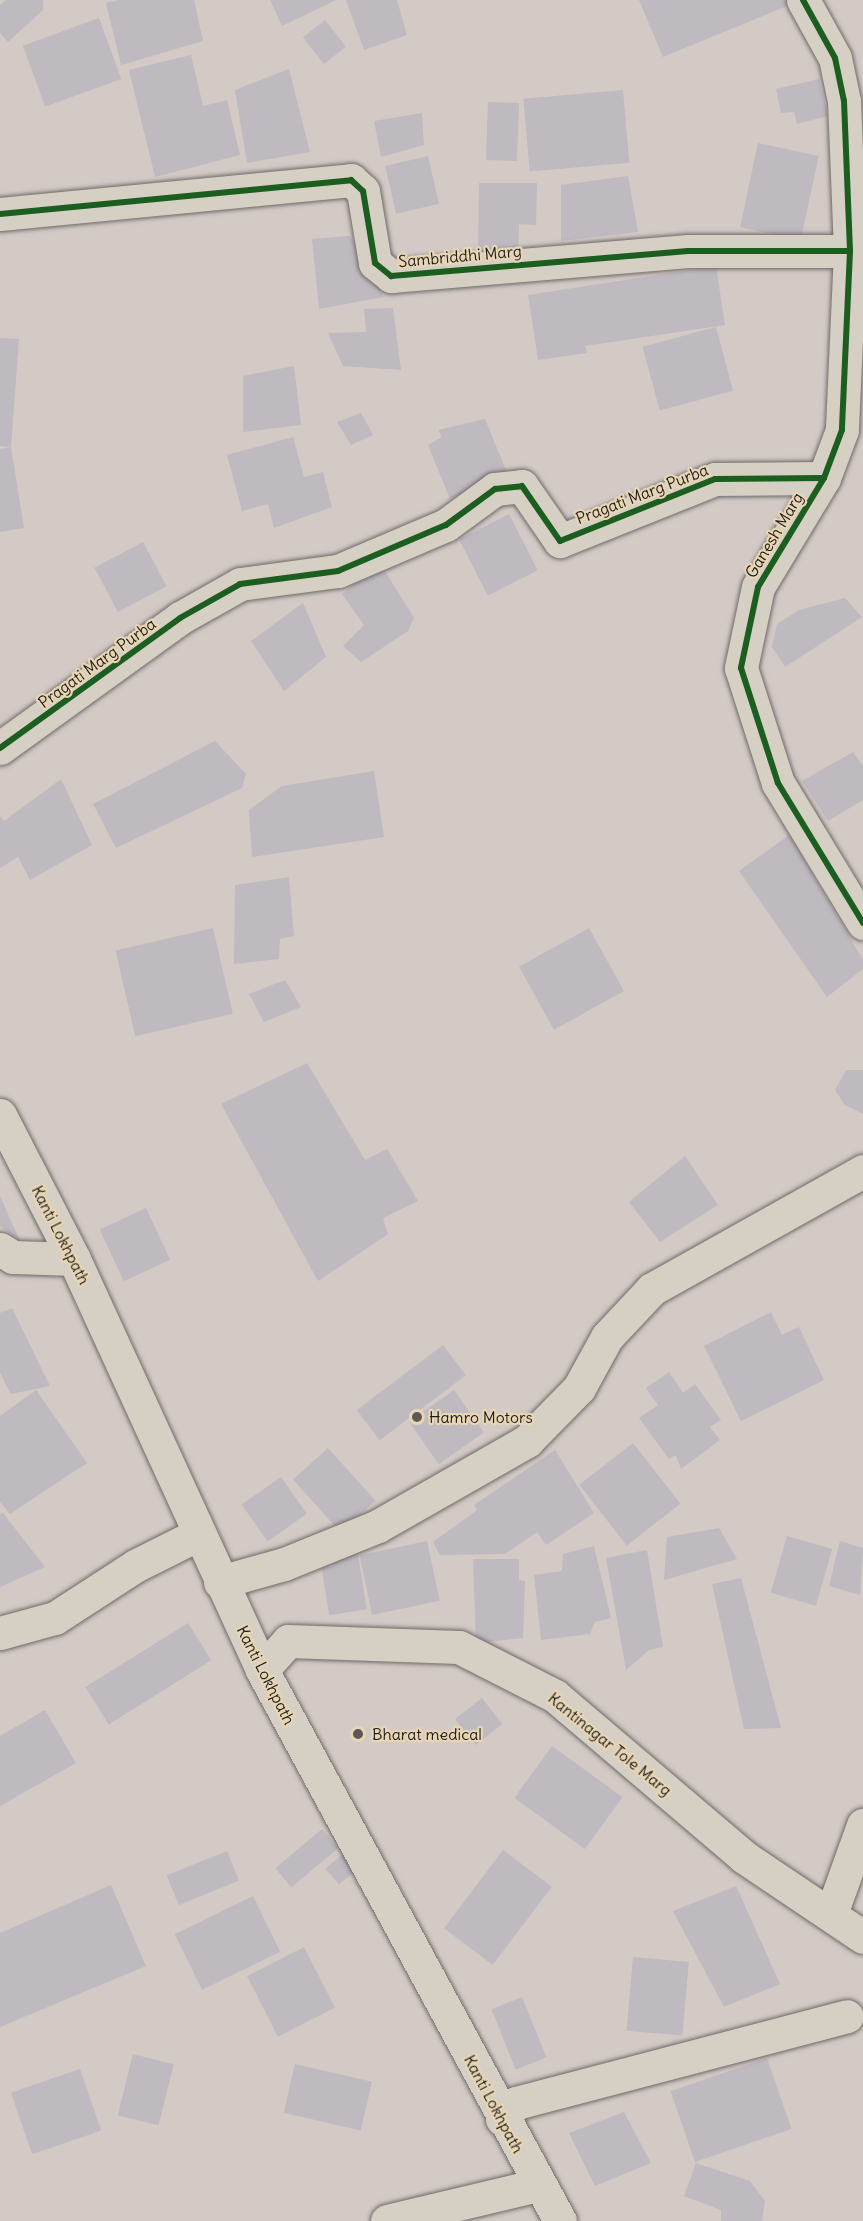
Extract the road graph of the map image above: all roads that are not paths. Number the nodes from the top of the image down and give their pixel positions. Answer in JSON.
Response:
{"nodes":[{"id":1,"x":803,"y":0,"type":"edge"},
{"id":2,"x":0,"y":214,"type":"edge"},
{"id":3,"x":850,"y":251,"type":"junction"},
{"id":4,"x":824,"y":478,"type":"junction"},
{"id":5,"x":0,"y":748,"type":"edge"},
{"id":6,"x":863,"y":923,"type":"edge"},
{"id":7,"x":0,"y":1115,"type":"edge"},
{"id":8,"x":863,"y":1171,"type":"edge"},
{"id":9,"x":0,"y":1249,"type":"edge"},
{"id":10,"x":74,"y":1259,"type":"junction"},
{"id":11,"x":197,"y":1535,"type":"junction"},
{"id":12,"x":220,"y":1582,"type":"junction"},
{"id":13,"x":0,"y":1633,"type":"edge"},
{"id":14,"x":262,"y":1670,"type":"junction"},
{"id":15,"x":863,"y":1825,"type":"edge"},
{"id":16,"x":831,"y":1914,"type":"junction"},
{"id":17,"x":863,"y":1937,"type":"edge"},
{"id":18,"x":847,"y":2016,"type":"dead end"},
{"id":19,"x":502,"y":2119,"type":"junction"},
{"id":20,"x":538,"y":2185,"type":"junction"},
{"id":21,"x":387,"y":2221,"type":"edge"},
{"id":22,"x":560,"y":2221,"type":"edge"}],
"edges":[{"from":1,"to":3,"type":"street","name":"Ganesh Marg"},
{"from":2,"to":3,"type":"street","name":"Sambriddhi Marg"},
{"from":3,"to":4,"type":"street","name":"Ganesh Marg"},
{"from":4,"to":5,"type":"street","name":"Pragati Marg Purba"},
{"from":4,"to":6,"type":"street","name":"Ganesh Marg"},
{"from":7,"to":10,"type":"street","name":"Kanti Lokhpath"},
{"from":8,"to":12,"type":"street"},
{"from":9,"to":10,"type":"street"},
{"from":10,"to":11,"type":"street","name":"Kanti Lokhpath"},
{"from":11,"to":12,"type":"street","name":"Kanti Lokhpath"},
{"from":11,"to":13,"type":"street"},
{"from":12,"to":14,"type":"street","name":"Kanti Lokhpath"},
{"from":14,"to":16,"type":"street","name":"Kantinagar Tole Marg"},
{"from":14,"to":19,"type":"street","name":"Kanti Lokhpath"},
{"from":15,"to":16,"type":"street"},
{"from":16,"to":17,"type":"street","name":"Kantinagar Tole Marg"},
{"from":18,"to":19,"type":"street"},
{"from":19,"to":20,"type":"street","name":"Kanti Lokhpath"},
{"from":20,"to":21,"type":"street"},
{"from":20,"to":22,"type":"street","name":"Kanti Lokhpath"}]}
